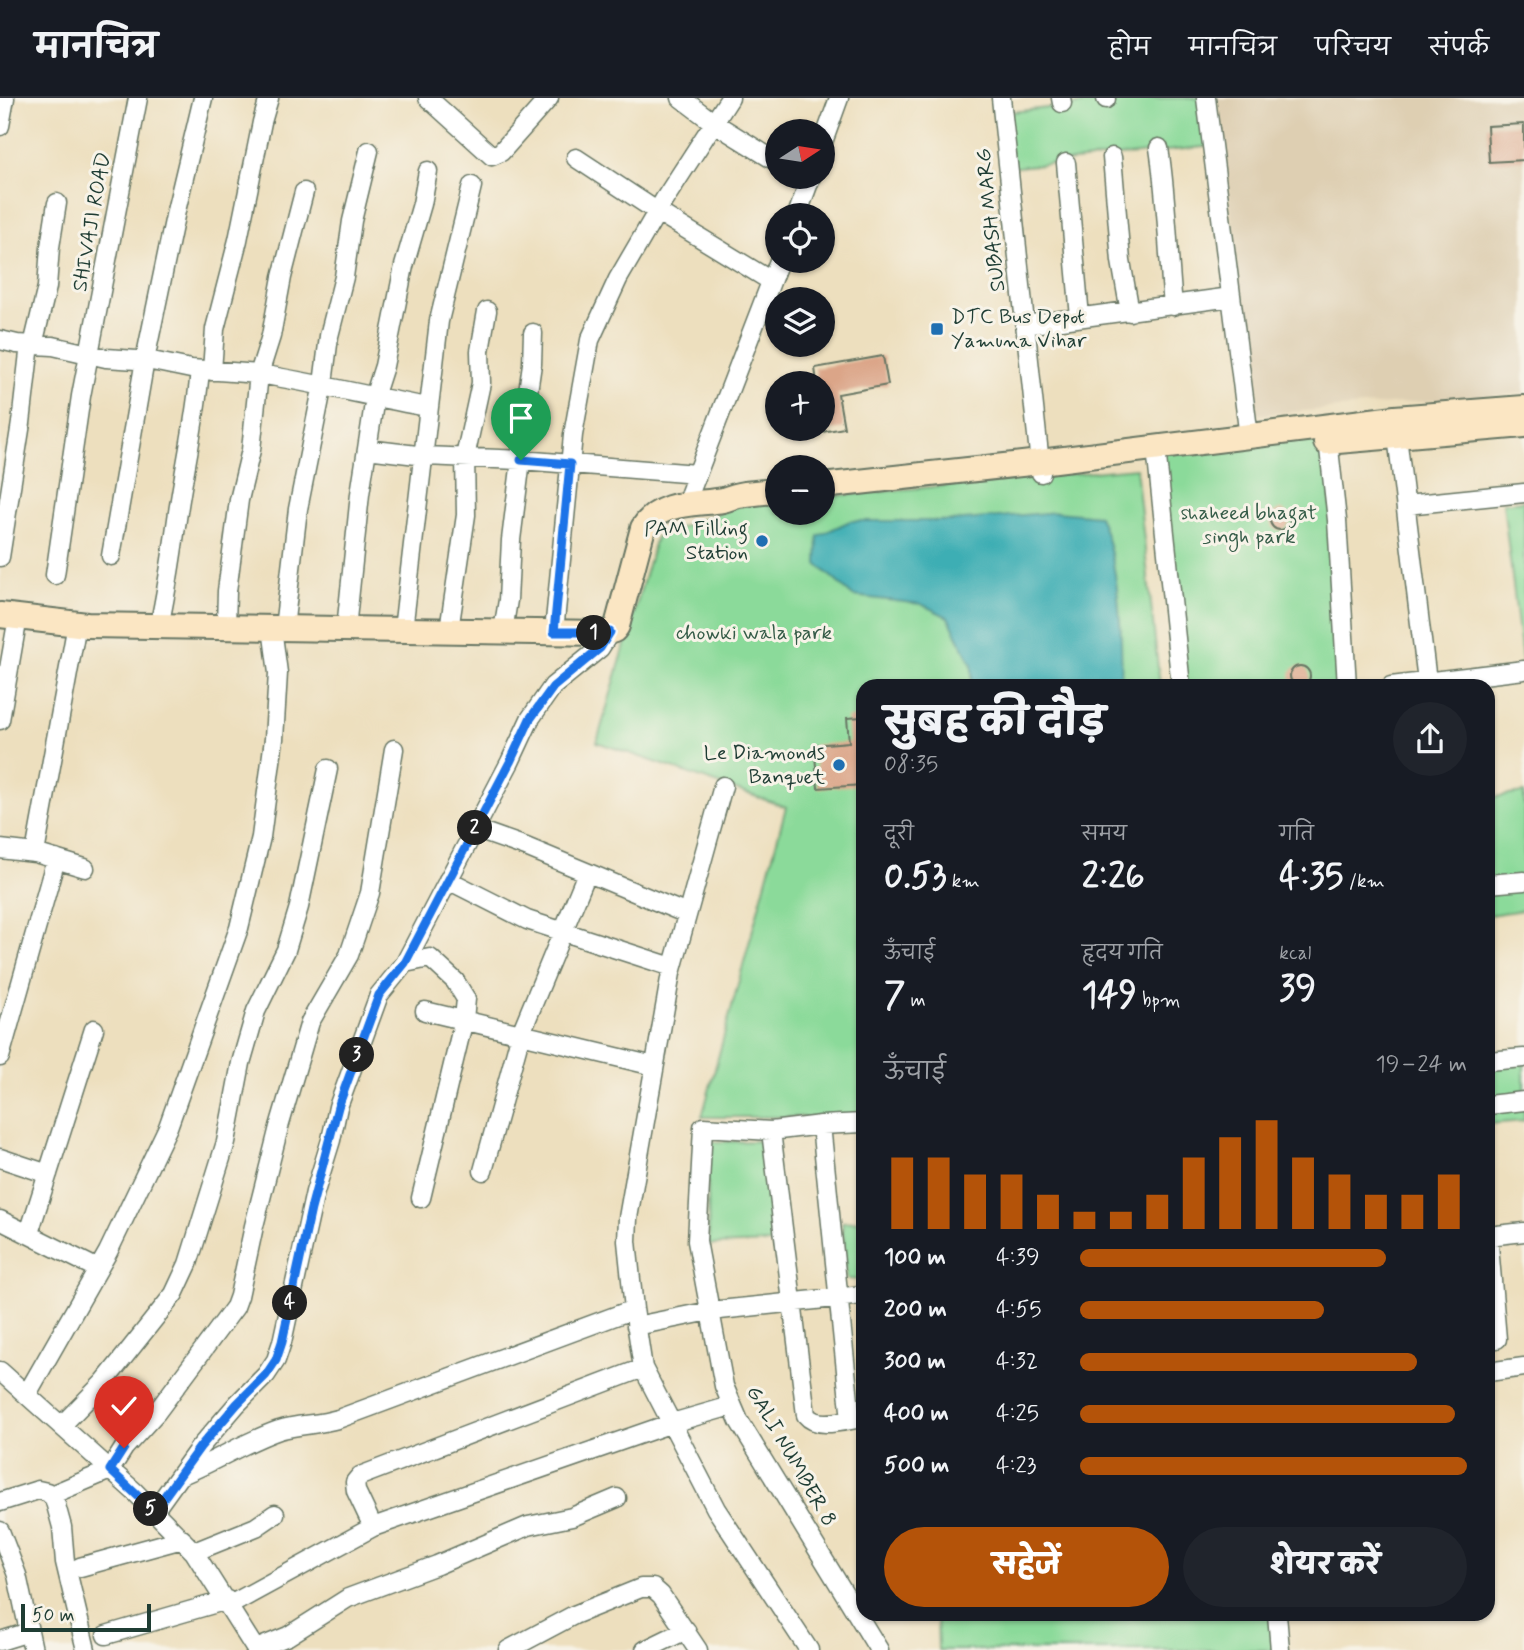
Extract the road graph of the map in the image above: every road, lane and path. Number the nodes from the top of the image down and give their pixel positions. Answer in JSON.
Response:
{"nodes":[{"id":1,"x":5,"y":98,"type":"edge"},
{"id":2,"x":138,"y":98,"type":"edge"},
{"id":3,"x":203,"y":98,"type":"edge"},
{"id":4,"x":270,"y":98,"type":"edge"},
{"id":5,"x":428,"y":98,"type":"edge"},
{"id":6,"x":549,"y":98,"type":"edge"},
{"id":7,"x":681,"y":98,"type":"edge"},
{"id":8,"x":730,"y":98,"type":"edge"},
{"id":9,"x":839,"y":98,"type":"edge"},
{"id":10,"x":1001,"y":98,"type":"edge"},
{"id":11,"x":1206,"y":98,"type":"edge"},
{"id":12,"x":831,"y":119,"type":"edge"},
{"id":13,"x":714,"y":123,"type":"junction"},
{"id":14,"x":0,"y":126,"type":"edge"},
{"id":15,"x":1159,"y":148,"type":"dead end"},
{"id":16,"x":369,"y":151,"type":"dead end"},
{"id":17,"x":765,"y":155,"type":"edge"},
{"id":18,"x":1112,"y":157,"type":"dead end"},
{"id":19,"x":576,"y":158,"type":"dead end"},
{"id":20,"x":1066,"y":163,"type":"dead end"},
{"id":21,"x":428,"y":172,"type":"dead end"},
{"id":22,"x":472,"y":186,"type":"dead end"},
{"id":23,"x":304,"y":192,"type":"dead end"},
{"id":24,"x":57,"y":204,"type":"dead end"},
{"id":25,"x":658,"y":212,"type":"junction"},
{"id":26,"x":774,"y":273,"type":"edge"},
{"id":27,"x":771,"y":281,"type":"junction"},
{"id":28,"x":1231,"y":297,"type":"junction"},
{"id":29,"x":1173,"y":306,"type":"junction"},
{"id":30,"x":487,"y":311,"type":"dead end"},
{"id":31,"x":1130,"y":312,"type":"junction"},
{"id":32,"x":1080,"y":317,"type":"junction"},
{"id":33,"x":1026,"y":325,"type":"junction"},
{"id":34,"x":533,"y":333,"type":"dead end"},
{"id":35,"x":0,"y":340,"type":"edge"},
{"id":36,"x":32,"y":345,"type":"junction"},
{"id":37,"x":89,"y":354,"type":"junction"},
{"id":38,"x":145,"y":360,"type":"junction"},
{"id":39,"x":206,"y":370,"type":"junction"},
{"id":40,"x":259,"y":374,"type":"junction"},
{"id":41,"x":323,"y":384,"type":"junction"},
{"id":42,"x":375,"y":398,"type":"junction"},
{"id":43,"x":428,"y":407,"type":"junction"},
{"id":44,"x":1524,"y":408,"type":"edge"},
{"id":45,"x":1524,"y":425,"type":"edge"},
{"id":46,"x":1327,"y":434,"type":"junction"},
{"id":47,"x":1397,"y":436,"type":"junction"},
{"id":48,"x":1249,"y":437,"type":"junction"},
{"id":49,"x":367,"y":449,"type":"junction"},
{"id":50,"x":1157,"y":453,"type":"junction"},
{"id":51,"x":425,"y":456,"type":"junction"},
{"id":52,"x":465,"y":457,"type":"junction"},
{"id":53,"x":521,"y":460,"type":"junction"},
{"id":54,"x":570,"y":464,"type":"junction"},
{"id":55,"x":1040,"y":468,"type":"junction"},
{"id":56,"x":697,"y":474,"type":"junction"},
{"id":57,"x":835,"y":485,"type":"edge"},
{"id":58,"x":765,"y":492,"type":"edge"},
{"id":59,"x":1524,"y":493,"type":"edge"},
{"id":60,"x":835,"y":494,"type":"edge"},
{"id":61,"x":726,"y":500,"type":"junction"},
{"id":62,"x":765,"y":501,"type":"edge"},
{"id":63,"x":686,"y":503,"type":"junction"},
{"id":64,"x":1406,"y":505,"type":"junction"},
{"id":65,"x":111,"y":556,"type":"dead end"},
{"id":66,"x":0,"y":557,"type":"edge"},
{"id":67,"x":55,"y":575,"type":"dead end"},
{"id":68,"x":9,"y":616,"type":"edge"},
{"id":69,"x":77,"y":624,"type":"junction"},
{"id":70,"x":159,"y":626,"type":"junction"},
{"id":71,"x":226,"y":627,"type":"junction"},
{"id":72,"x":278,"y":628,"type":"junction"},
{"id":73,"x":346,"y":629,"type":"junction"},
{"id":74,"x":403,"y":629,"type":"junction"},
{"id":75,"x":449,"y":630,"type":"junction"},
{"id":76,"x":503,"y":631,"type":"junction"},
{"id":77,"x":554,"y":632,"type":"junction"},
{"id":78,"x":610,"y":632,"type":"junction"},
{"id":79,"x":1524,"y":670,"type":"edge"},
{"id":80,"x":1180,"y":679,"type":"edge"},
{"id":81,"x":1347,"y":679,"type":"edge"},
{"id":82,"x":1438,"y":679,"type":"edge"},
{"id":83,"x":1460,"y":679,"type":"edge"},
{"id":84,"x":0,"y":720,"type":"edge"},
{"id":85,"x":394,"y":749,"type":"dead end"},
{"id":86,"x":327,"y":769,"type":"dead end"},
{"id":87,"x":723,"y":786,"type":"dead end"},
{"id":88,"x":475,"y":829,"type":"junction"},
{"id":89,"x":0,"y":849,"type":"edge"},
{"id":90,"x":35,"y":853,"type":"junction"},
{"id":91,"x":56,"y":859,"type":"junction"},
{"id":92,"x":85,"y":868,"type":"dead end"},
{"id":93,"x":587,"y":873,"type":"junction"},
{"id":94,"x":448,"y":880,"type":"junction"},
{"id":95,"x":1524,"y":881,"type":"edge"},
{"id":96,"x":1495,"y":883,"type":"edge"},
{"id":97,"x":687,"y":914,"type":"junction"},
{"id":98,"x":563,"y":932,"type":"junction"},
{"id":99,"x":405,"y":963,"type":"junction"},
{"id":100,"x":672,"y":967,"type":"junction"},
{"id":101,"x":425,"y":1011,"type":"dead end"},
{"id":102,"x":464,"y":1019,"type":"junction"},
{"id":103,"x":94,"y":1030,"type":"dead end"},
{"id":104,"x":521,"y":1033,"type":"junction"},
{"id":105,"x":0,"y":1057,"type":"edge"},
{"id":106,"x":1524,"y":1058,"type":"edge"},
{"id":107,"x":1495,"y":1060,"type":"edge"},
{"id":108,"x":654,"y":1066,"type":"junction"},
{"id":109,"x":1524,"y":1101,"type":"edge"},
{"id":110,"x":1495,"y":1104,"type":"edge"},
{"id":111,"x":856,"y":1123,"type":"edge"},
{"id":112,"x":821,"y":1125,"type":"junction"},
{"id":113,"x":771,"y":1132,"type":"junction"},
{"id":114,"x":0,"y":1158,"type":"edge"},
{"id":115,"x":483,"y":1171,"type":"dead end"},
{"id":116,"x":48,"y":1174,"type":"junction"},
{"id":117,"x":421,"y":1198,"type":"dead end"},
{"id":118,"x":0,"y":1220,"type":"edge"},
{"id":119,"x":1524,"y":1232,"type":"edge"},
{"id":120,"x":29,"y":1233,"type":"junction"},
{"id":121,"x":1495,"y":1235,"type":"edge"},
{"id":122,"x":98,"y":1269,"type":"junction"},
{"id":123,"x":856,"y":1295,"type":"edge"},
{"id":124,"x":838,"y":1296,"type":"junction"},
{"id":125,"x":790,"y":1301,"type":"junction"},
{"id":126,"x":710,"y":1311,"type":"junction"},
{"id":127,"x":1495,"y":1316,"type":"edge"},
{"id":128,"x":635,"y":1318,"type":"junction"},
{"id":129,"x":1497,"y":1339,"type":"dead end"},
{"id":130,"x":1524,"y":1367,"type":"edge"},
{"id":131,"x":643,"y":1368,"type":"junction"},
{"id":132,"x":0,"y":1371,"type":"edge"},
{"id":133,"x":1495,"y":1371,"type":"edge"},
{"id":134,"x":27,"y":1394,"type":"junction"},
{"id":135,"x":731,"y":1406,"type":"junction"},
{"id":136,"x":856,"y":1413,"type":"edge"},
{"id":137,"x":856,"y":1419,"type":"edge"},
{"id":138,"x":672,"y":1423,"type":"junction"},
{"id":139,"x":62,"y":1425,"type":"junction"},
{"id":140,"x":110,"y":1470,"type":"junction"},
{"id":141,"x":179,"y":1476,"type":"junction"},
{"id":142,"x":51,"y":1495,"type":"junction"},
{"id":143,"x":617,"y":1498,"type":"dead end"},
{"id":144,"x":0,"y":1502,"type":"edge"},
{"id":145,"x":154,"y":1511,"type":"junction"},
{"id":146,"x":275,"y":1514,"type":"dead end"},
{"id":147,"x":373,"y":1527,"type":"junction"},
{"id":148,"x":0,"y":1531,"type":"edge"},
{"id":149,"x":188,"y":1546,"type":"junction"},
{"id":150,"x":80,"y":1567,"type":"dead end"},
{"id":151,"x":228,"y":1602,"type":"junction"},
{"id":152,"x":856,"y":1612,"type":"edge"},
{"id":153,"x":861,"y":1621,"type":"edge"},
{"id":154,"x":1278,"y":1621,"type":"edge"},
{"id":155,"x":686,"y":1630,"type":"junction"},
{"id":156,"x":29,"y":1632,"type":"junction"},
{"id":157,"x":106,"y":1635,"type":"dead end"},
{"id":158,"x":0,"y":1641,"type":"edge"},
{"id":159,"x":256,"y":1649,"type":"edge"},
{"id":160,"x":33,"y":1650,"type":"edge"},
{"id":161,"x":86,"y":1650,"type":"edge"},
{"id":162,"x":508,"y":1650,"type":"edge"},
{"id":163,"x":645,"y":1650,"type":"edge"},
{"id":164,"x":698,"y":1650,"type":"edge"},
{"id":165,"x":808,"y":1650,"type":"edge"},
{"id":166,"x":879,"y":1650,"type":"edge"},
{"id":167,"x":1280,"y":1650,"type":"edge"}],
"edges":[{"from":1,"to":14,"type":"street"},
{"from":2,"to":37,"type":"street","name":"SHIVAJI ROAD"},
{"from":3,"to":38,"type":"street"},
{"from":4,"to":39,"type":"street"},
{"from":5,"to":6,"type":"street"},
{"from":7,"to":13,"type":"street"},
{"from":8,"to":13,"type":"street"},
{"from":9,"to":12,"type":"street"},
{"from":10,"to":33,"type":"street","name":"SUBASH MARG"},
{"from":11,"to":28,"type":"street"},
{"from":13,"to":17,"type":"street"},
{"from":13,"to":25,"type":"street"},
{"from":15,"to":29,"type":"street"},
{"from":16,"to":41,"type":"street"},
{"from":18,"to":31,"type":"street"},
{"from":19,"to":25,"type":"street"},
{"from":20,"to":32,"type":"street"},
{"from":21,"to":42,"type":"street"},
{"from":22,"to":43,"type":"street"},
{"from":23,"to":40,"type":"street"},
{"from":24,"to":36,"type":"street"},
{"from":25,"to":27,"type":"street"},
{"from":25,"to":54,"type":"street"},
{"from":26,"to":27,"type":"street"},
{"from":27,"to":56,"type":"street"},
{"from":28,"to":29,"type":"street"},
{"from":28,"to":48,"type":"street"},
{"from":29,"to":31,"type":"street"},
{"from":30,"to":52,"type":"street"},
{"from":31,"to":32,"type":"street"},
{"from":32,"to":33,"type":"street"},
{"from":33,"to":55,"type":"street","name":"SUBASH MARG"},
{"from":34,"to":53,"type":"street"},
{"from":35,"to":36,"type":"street"},
{"from":36,"to":37,"type":"street"},
{"from":36,"to":66,"type":"street"},
{"from":37,"to":38,"type":"street"},
{"from":37,"to":67,"type":"street","name":"SHIVAJI ROAD"},
{"from":38,"to":39,"type":"street"},
{"from":38,"to":65,"type":"street"},
{"from":39,"to":40,"type":"street"},
{"from":39,"to":70,"type":"street"},
{"from":40,"to":41,"type":"street"},
{"from":40,"to":71,"type":"street"},
{"from":41,"to":42,"type":"street"},
{"from":41,"to":72,"type":"street"},
{"from":42,"to":43,"type":"street"},
{"from":42,"to":49,"type":"street"},
{"from":43,"to":51,"type":"street"},
{"from":44,"to":46,"type":"street"},
{"from":45,"to":47,"type":"street"},
{"from":46,"to":47,"type":"street"},
{"from":46,"to":48,"type":"street"},
{"from":46,"to":50,"type":"street"},
{"from":46,"to":81,"type":"street"},
{"from":47,"to":64,"type":"street"},
{"from":48,"to":50,"type":"street"},
{"from":49,"to":51,"type":"street"},
{"from":49,"to":73,"type":"street"},
{"from":50,"to":55,"type":"street"},
{"from":50,"to":80,"type":"street"},
{"from":51,"to":52,"type":"street"},
{"from":51,"to":74,"type":"street"},
{"from":52,"to":53,"type":"street"},
{"from":52,"to":75,"type":"street"},
{"from":53,"to":54,"type":"street"},
{"from":53,"to":76,"type":"street"},
{"from":54,"to":56,"type":"street"},
{"from":54,"to":77,"type":"street"},
{"from":55,"to":57,"type":"street"},
{"from":55,"to":60,"type":"street"},
{"from":56,"to":63,"type":"street"},
{"from":58,"to":61,"type":"street"},
{"from":59,"to":64,"type":"street"},
{"from":61,"to":62,"type":"street"},
{"from":61,"to":63,"type":"street"},
{"from":63,"to":78,"type":"street"},
{"from":64,"to":82,"type":"street"},
{"from":68,"to":69,"type":"street"},
{"from":68,"to":84,"type":"street"},
{"from":69,"to":70,"type":"street"},
{"from":69,"to":90,"type":"street"},
{"from":70,"to":71,"type":"street"},
{"from":71,"to":72,"type":"street"},
{"from":72,"to":73,"type":"street"},
{"from":72,"to":122,"type":"street"},
{"from":73,"to":74,"type":"street"},
{"from":74,"to":75,"type":"street"},
{"from":75,"to":76,"type":"street"},
{"from":76,"to":77,"type":"street"},
{"from":77,"to":78,"type":"street"},
{"from":78,"to":88,"type":"street"},
{"from":79,"to":83,"type":"street"},
{"from":85,"to":140,"type":"street"},
{"from":86,"to":139,"type":"street"},
{"from":87,"to":97,"type":"street"},
{"from":88,"to":93,"type":"street"},
{"from":88,"to":94,"type":"street"},
{"from":89,"to":90,"type":"street"},
{"from":90,"to":91,"type":"street"},
{"from":91,"to":92,"type":"street"},
{"from":91,"to":105,"type":"street"},
{"from":93,"to":97,"type":"street"},
{"from":93,"to":98,"type":"street"},
{"from":94,"to":98,"type":"street"},
{"from":94,"to":99,"type":"street"},
{"from":95,"to":96,"type":"street"},
{"from":97,"to":100,"type":"street"},
{"from":98,"to":100,"type":"street"},
{"from":98,"to":104,"type":"street"},
{"from":99,"to":102,"type":"street"},
{"from":99,"to":141,"type":"street"},
{"from":100,"to":108,"type":"street"},
{"from":101,"to":102,"type":"street"},
{"from":102,"to":104,"type":"street"},
{"from":102,"to":117,"type":"street"},
{"from":103,"to":116,"type":"street"},
{"from":104,"to":108,"type":"street"},
{"from":104,"to":115,"type":"street"},
{"from":106,"to":107,"type":"street"},
{"from":108,"to":128,"type":"street"},
{"from":109,"to":110,"type":"street"},
{"from":111,"to":112,"type":"street"},
{"from":112,"to":113,"type":"street"},
{"from":112,"to":124,"type":"street"},
{"from":113,"to":125,"type":"street"},
{"from":113,"to":126,"type":"street","name":"GALI NUMBER 8"},
{"from":114,"to":116,"type":"street"},
{"from":116,"to":120,"type":"street"},
{"from":118,"to":120,"type":"street"},
{"from":119,"to":121,"type":"street"},
{"from":120,"to":122,"type":"street"},
{"from":122,"to":134,"type":"street"},
{"from":123,"to":124,"type":"street"},
{"from":124,"to":125,"type":"street"},
{"from":124,"to":136,"type":"street"},
{"from":125,"to":126,"type":"street"},
{"from":125,"to":137,"type":"street"},
{"from":126,"to":128,"type":"street"},
{"from":126,"to":135,"type":"street","name":"GALI NUMBER 8"},
{"from":127,"to":129,"type":"street"},
{"from":128,"to":131,"type":"street"},
{"from":128,"to":141,"type":"street"},
{"from":130,"to":133,"type":"street"},
{"from":131,"to":138,"type":"street"},
{"from":131,"to":147,"type":"street"},
{"from":132,"to":134,"type":"street"},
{"from":134,"to":139,"type":"street"},
{"from":135,"to":138,"type":"street"},
{"from":135,"to":152,"type":"street","name":"GALI NUMBER 8"},
{"from":138,"to":147,"type":"street"},
{"from":138,"to":165,"type":"street"},
{"from":139,"to":140,"type":"street"},
{"from":140,"to":142,"type":"street"},
{"from":140,"to":145,"type":"street"},
{"from":141,"to":145,"type":"street"},
{"from":142,"to":144,"type":"street"},
{"from":142,"to":161,"type":"street"},
{"from":143,"to":159,"type":"street"},
{"from":145,"to":149,"type":"street"},
{"from":146,"to":149,"type":"street"},
{"from":147,"to":151,"type":"street"},
{"from":148,"to":156,"type":"street"},
{"from":149,"to":150,"type":"street"},
{"from":149,"to":151,"type":"street"},
{"from":151,"to":157,"type":"street"},
{"from":151,"to":159,"type":"street"},
{"from":153,"to":166,"type":"street","name":"GALI NUMBER 8"},
{"from":154,"to":167,"type":"street"},
{"from":155,"to":162,"type":"street"},
{"from":155,"to":163,"type":"street"},
{"from":155,"to":164,"type":"street"},
{"from":156,"to":158,"type":"street"},
{"from":156,"to":160,"type":"street"}]}
